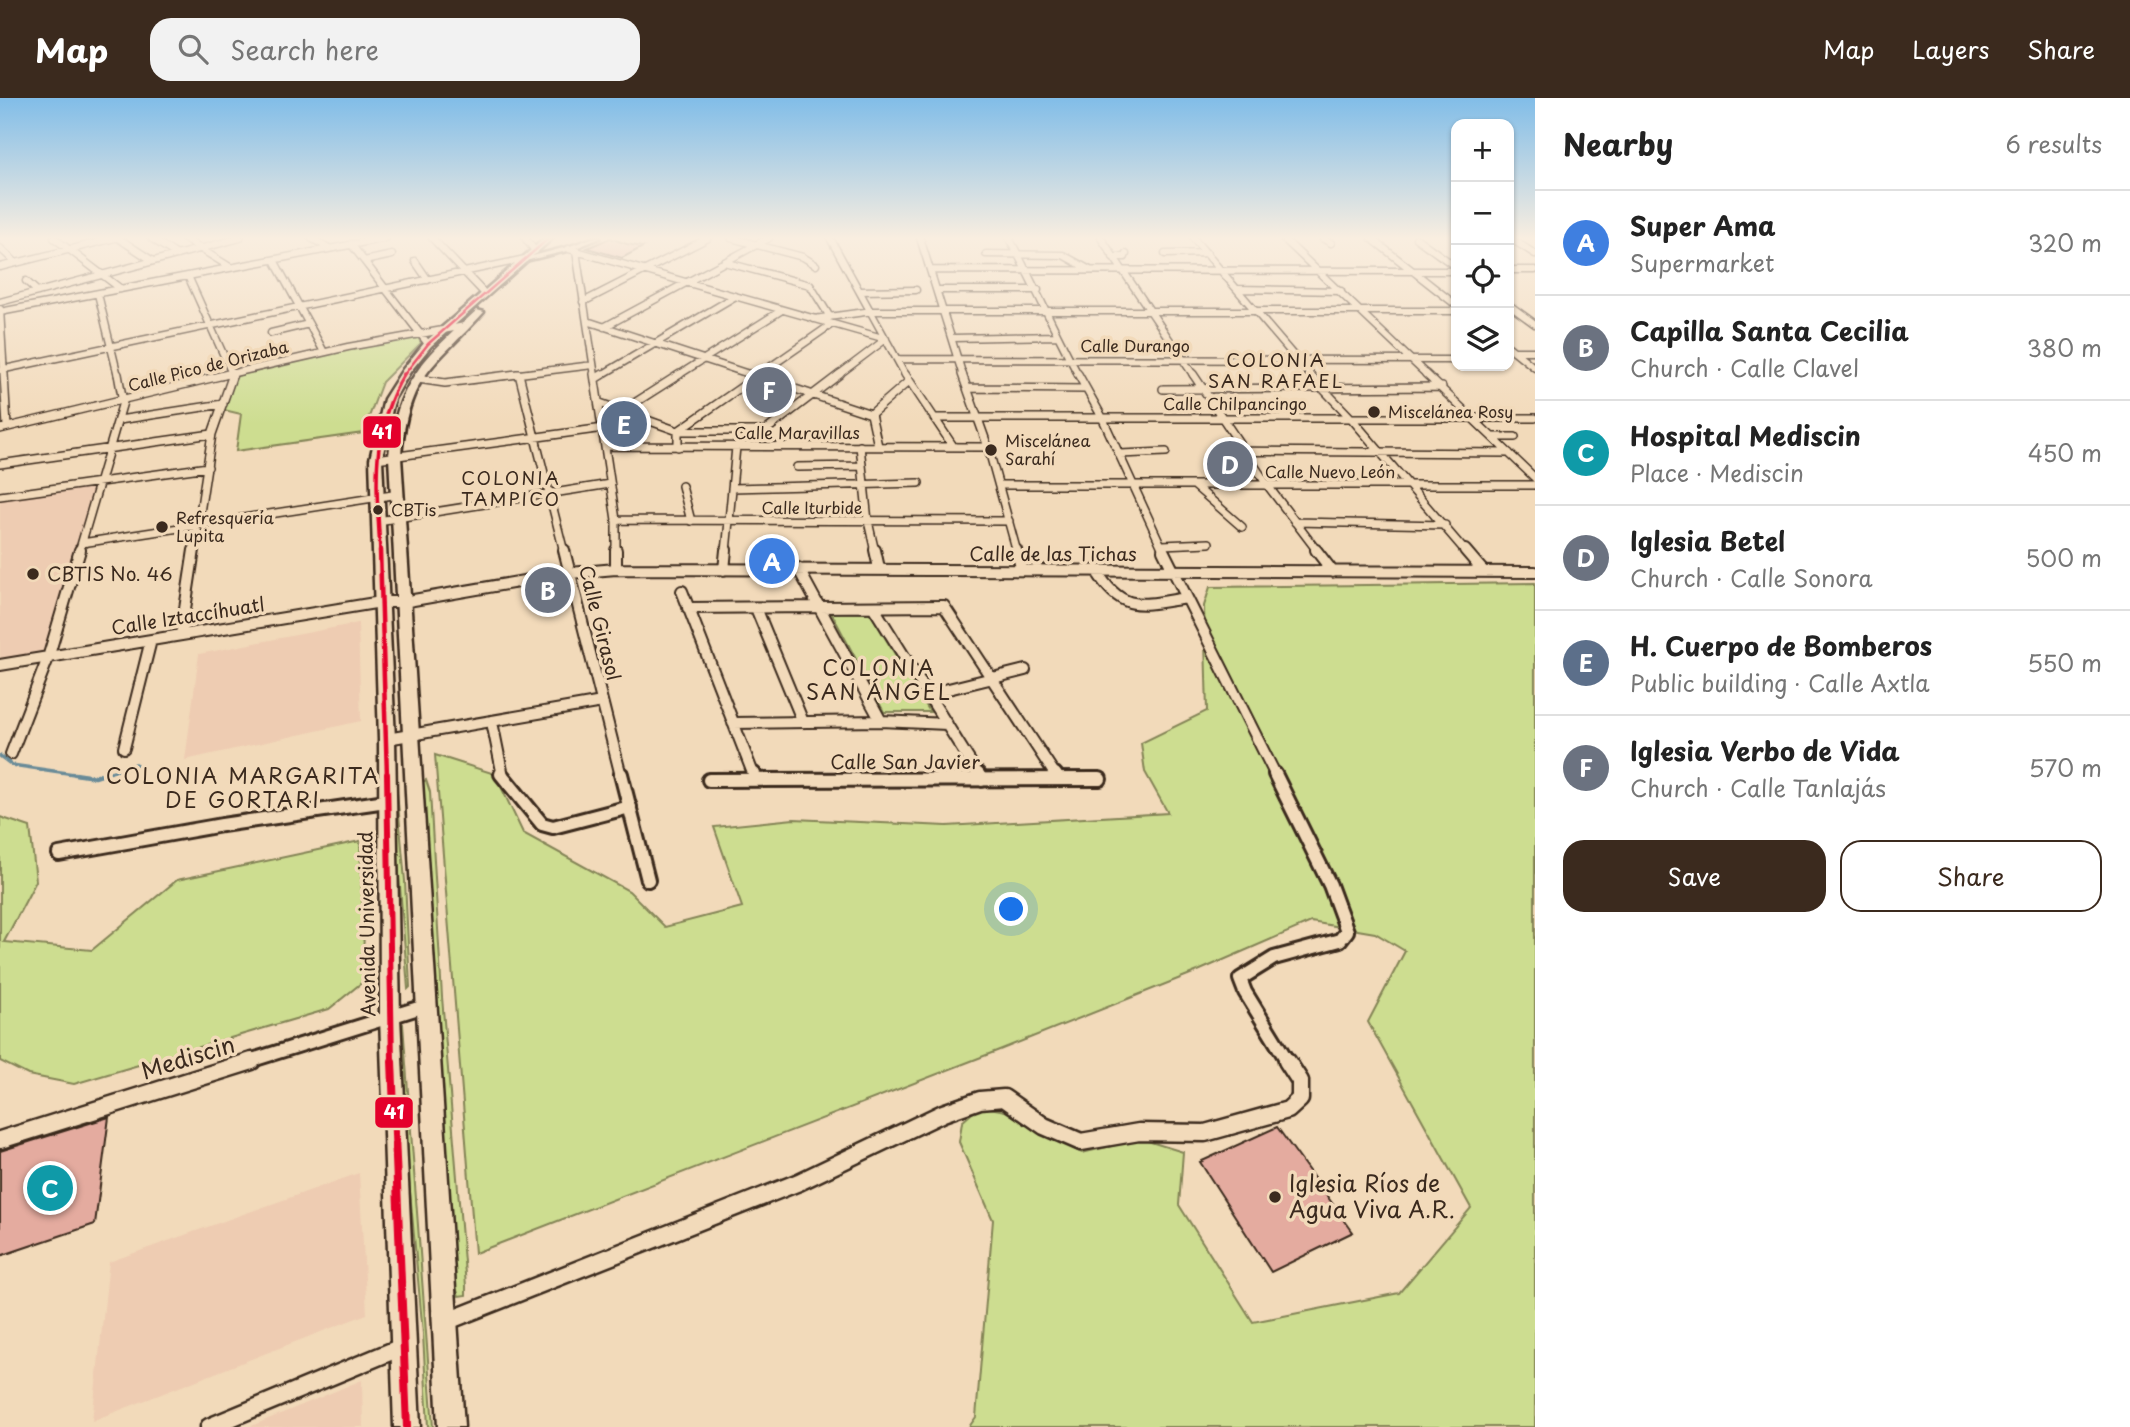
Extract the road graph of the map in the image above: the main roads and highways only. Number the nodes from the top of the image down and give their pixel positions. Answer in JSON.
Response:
{"nodes":[{"id":1,"x":478,"y":300,"type":"edge"},
{"id":2,"x":488,"y":300,"type":"edge"},
{"id":3,"x":407,"y":1427,"type":"edge"},
{"id":4,"x":451,"y":1427,"type":"edge"}],
"edges":[{"from":1,"to":3,"type":"main road","name":"Avenida Universidad"},
{"from":2,"to":4,"type":"main road","name":"Avenida Universidad"}]}
